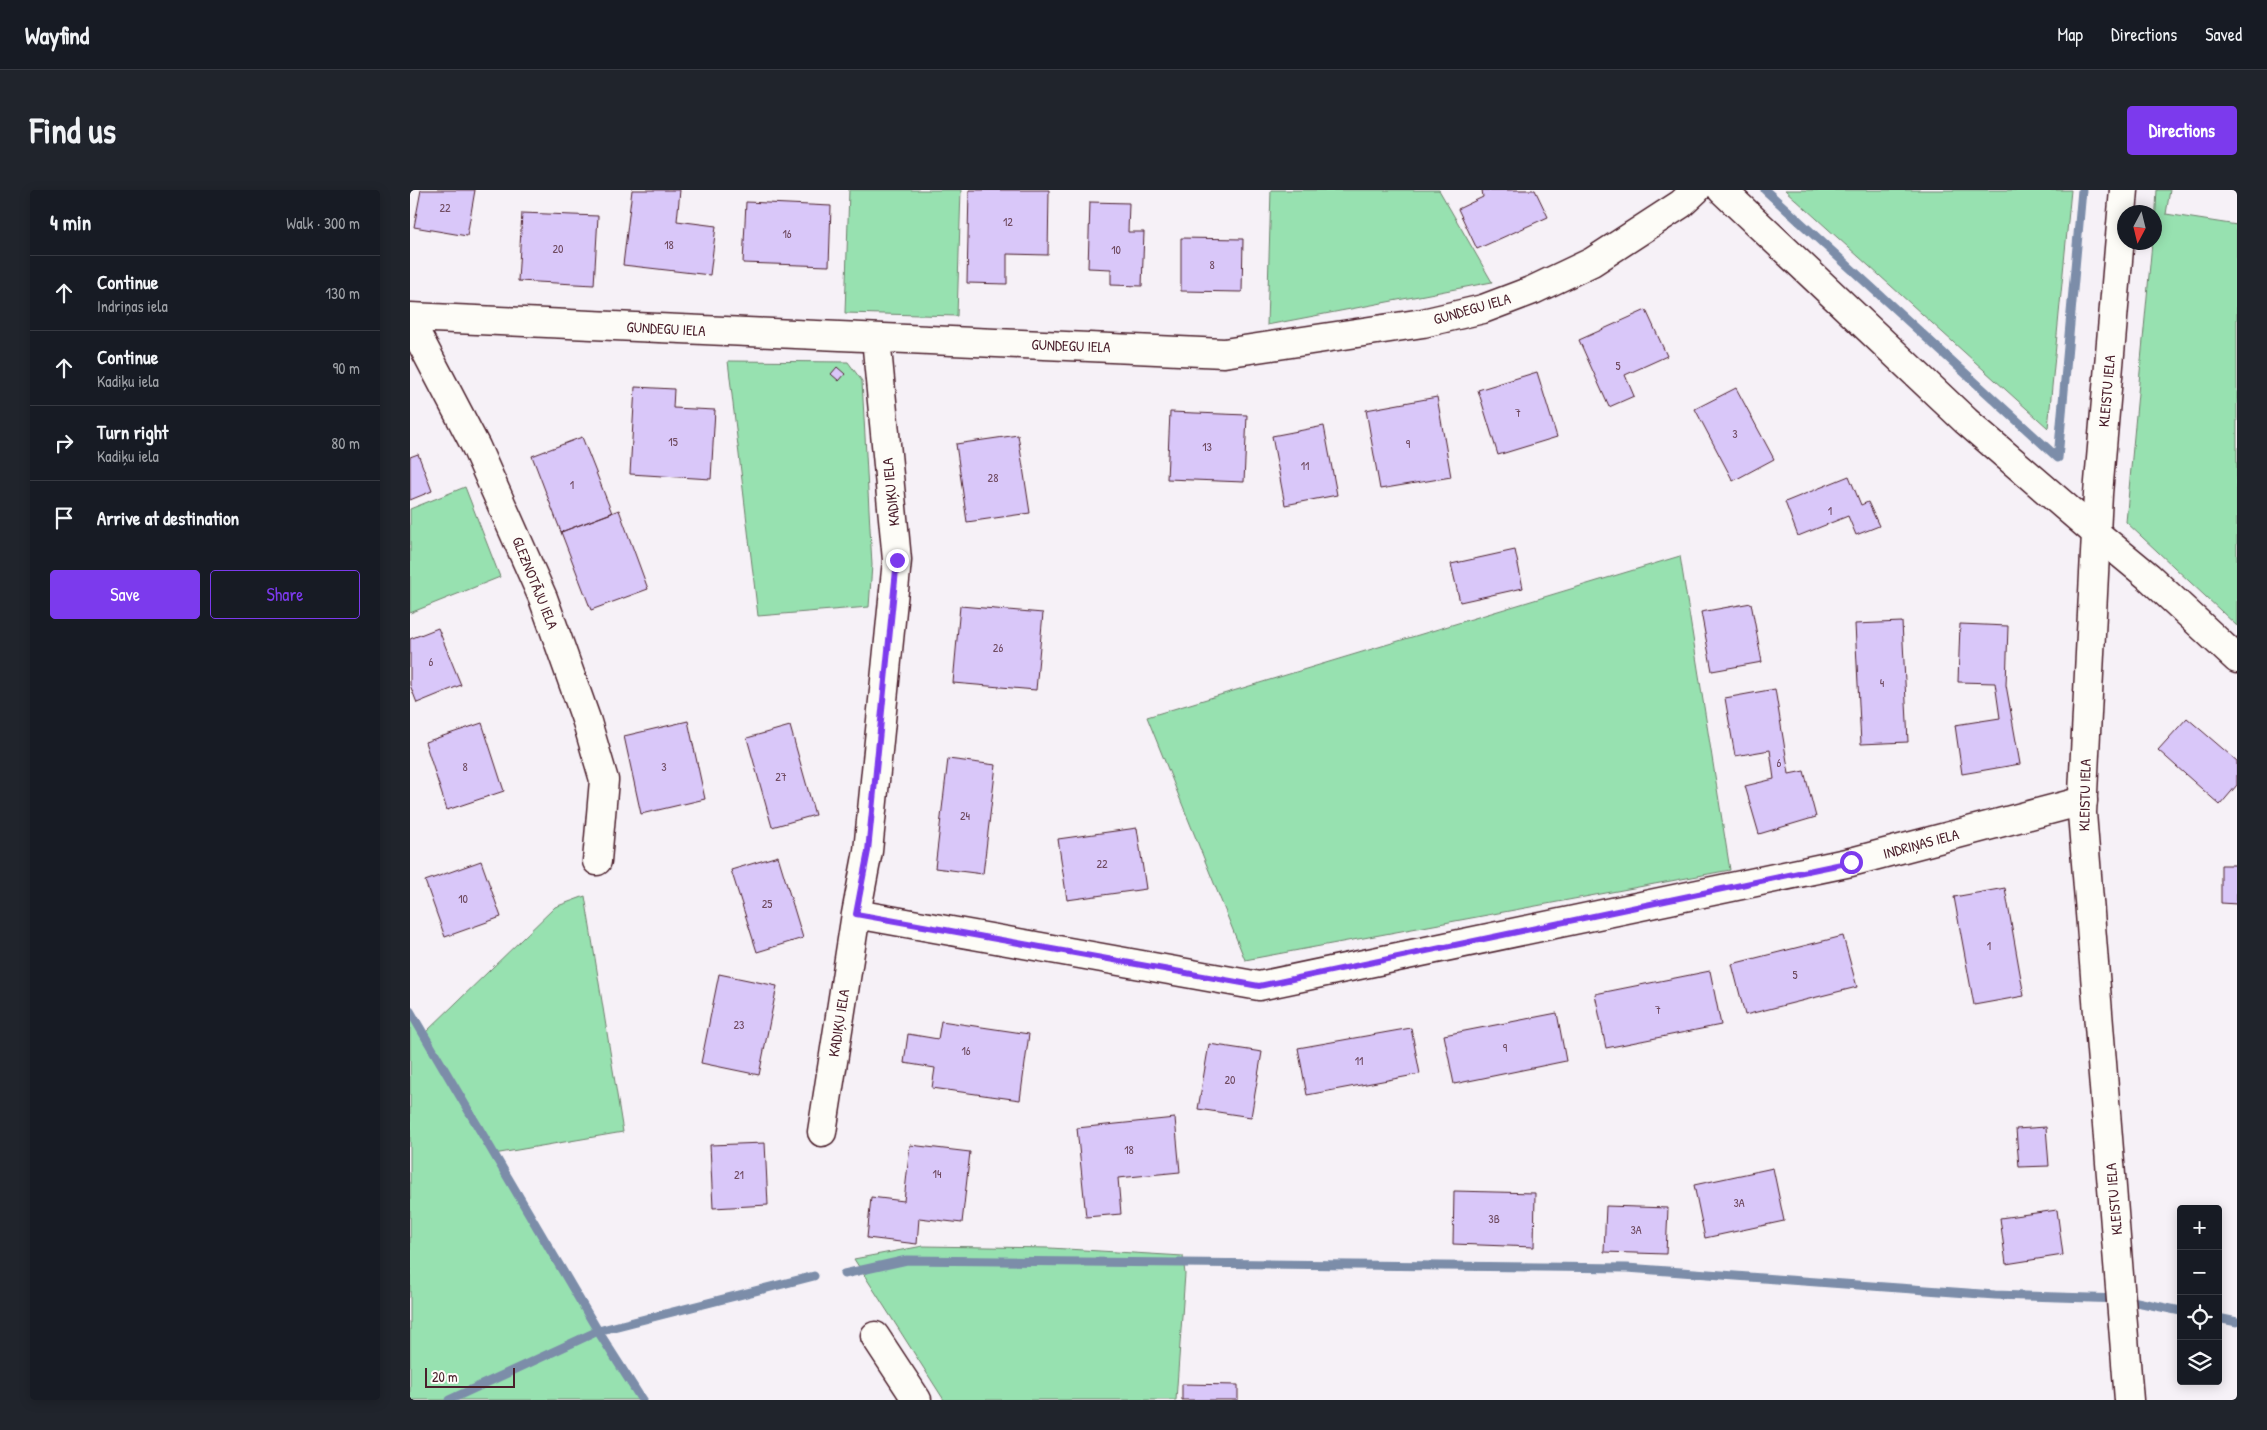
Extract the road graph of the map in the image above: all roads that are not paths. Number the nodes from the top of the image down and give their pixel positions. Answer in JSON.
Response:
{"nodes":[{"id":1,"x":1696,"y":190,"type":"edge"},
{"id":2,"x":1722,"y":190,"type":"edge"},
{"id":3,"x":2124,"y":190,"type":"edge"},
{"id":4,"x":410,"y":319,"type":"edge"},
{"id":5,"x":876,"y":338,"type":"junction"},
{"id":6,"x":2097,"y":534,"type":"junction"},
{"id":7,"x":2237,"y":659,"type":"edge"},
{"id":8,"x":2083,"y":801,"type":"junction"},
{"id":9,"x":597,"y":861,"type":"dead end"},
{"id":10,"x":856,"y":914,"type":"junction"},
{"id":11,"x":822,"y":1132,"type":"dead end"},
{"id":12,"x":876,"y":1336,"type":"dead end"},
{"id":13,"x":917,"y":1400,"type":"edge"},
{"id":14,"x":2129,"y":1400,"type":"edge"}],
"edges":[{"from":1,"to":5,"type":"street","name":"GUNDEGU IELA"},
{"from":2,"to":6,"type":"street"},
{"from":3,"to":6,"type":"street","name":"KLEISTU IELA"},
{"from":4,"to":5,"type":"street","name":"GUNDEGU IELA"},
{"from":4,"to":9,"type":"street","name":"GLEZNOTĀJU IELA"},
{"from":5,"to":10,"type":"street","name":"KADIĶU IELA"},
{"from":6,"to":7,"type":"street"},
{"from":6,"to":8,"type":"street","name":"KLEISTU IELA"},
{"from":8,"to":10,"type":"street","name":"INDRIŅAS IELA"},
{"from":8,"to":14,"type":"street","name":"KLEISTU IELA"},
{"from":10,"to":11,"type":"street","name":"KADIĶU IELA"},
{"from":12,"to":13,"type":"street"}]}
